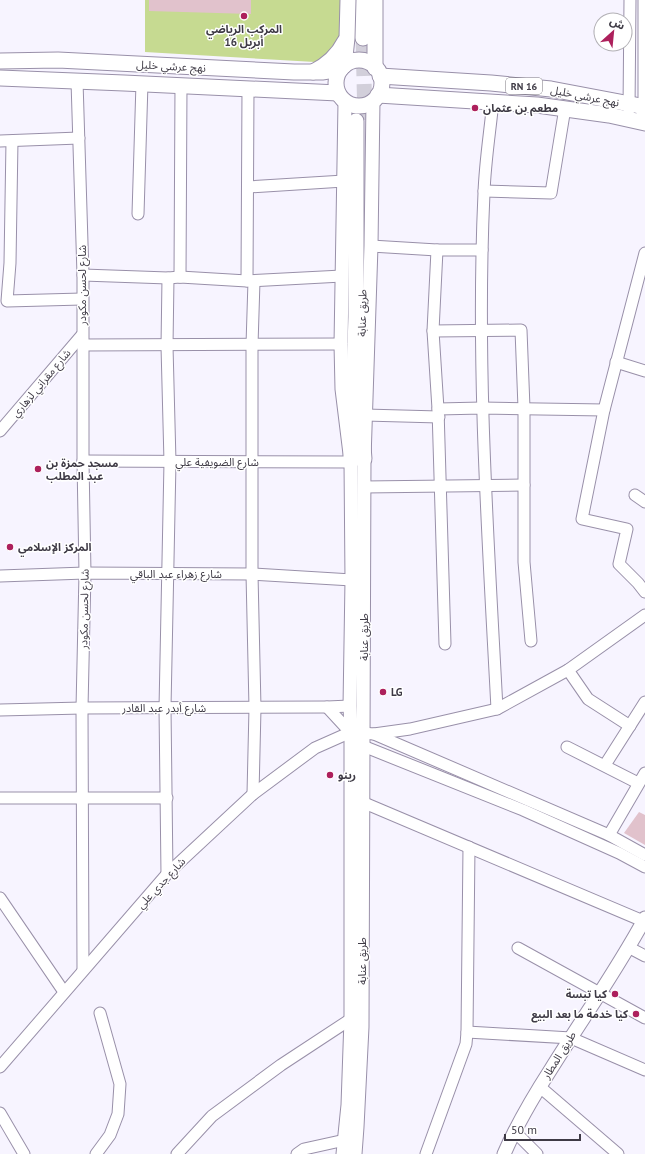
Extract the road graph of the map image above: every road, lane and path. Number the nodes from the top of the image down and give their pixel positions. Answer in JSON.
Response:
{"nodes":[{"id":1,"x":348,"y":0,"type":"edge"},
{"id":2,"x":356,"y":0,"type":"edge"},
{"id":3,"x":364,"y":0,"type":"edge"},
{"id":4,"x":375,"y":0,"type":"edge"},
{"id":5,"x":630,"y":0,"type":"edge"},
{"id":6,"x":644,"y":0,"type":"edge"},
{"id":7,"x":355,"y":39,"type":"junction"},
{"id":8,"x":376,"y":51,"type":"junction"},
{"id":9,"x":0,"y":60,"type":"edge"},
{"id":10,"x":343,"y":67,"type":"junction"},
{"id":11,"x":312,"y":72,"type":"junction"},
{"id":12,"x":378,"y":72,"type":"junction"},
{"id":13,"x":0,"y":78,"type":"edge"},
{"id":14,"x":401,"y":78,"type":"junction"},
{"id":15,"x":77,"y":81,"type":"junction"},
{"id":16,"x":142,"y":83,"type":"junction"},
{"id":17,"x":181,"y":85,"type":"junction"},
{"id":18,"x":248,"y":89,"type":"junction"},
{"id":19,"x":342,"y":97,"type":"junction"},
{"id":20,"x":376,"y":98,"type":"junction"},
{"id":21,"x":493,"y":101,"type":"junction"},
{"id":22,"x":628,"y":104,"type":"junction"},
{"id":23,"x":644,"y":107,"type":"edge"},
{"id":24,"x":565,"y":108,"type":"junction"},
{"id":25,"x":360,"y":121,"type":"tunnel mouth"},
{"id":26,"x":641,"y":122,"type":"edge"},
{"id":27,"x":78,"y":138,"type":"junction"},
{"id":28,"x":0,"y":141,"type":"edge"},
{"id":29,"x":12,"y":141,"type":"junction"},
{"id":30,"x":344,"y":181,"type":"junction"},
{"id":31,"x":248,"y":187,"type":"junction"},
{"id":32,"x":484,"y":190,"type":"junction"},
{"id":33,"x":138,"y":214,"type":"dead end"},
{"id":34,"x":370,"y":246,"type":"junction"},
{"id":35,"x":437,"y":250,"type":"junction"},
{"id":36,"x":482,"y":250,"type":"junction"},
{"id":37,"x":645,"y":253,"type":"edge"},
{"id":38,"x":83,"y":275,"type":"junction"},
{"id":39,"x":342,"y":276,"type":"junction"},
{"id":40,"x":180,"y":277,"type":"junction"},
{"id":41,"x":168,"y":278,"type":"junction"},
{"id":42,"x":251,"y":281,"type":"junction"},
{"id":43,"x":82,"y":299,"type":"junction"},
{"id":44,"x":482,"y":330,"type":"junction"},
{"id":45,"x":433,"y":331,"type":"junction"},
{"id":46,"x":83,"y":340,"type":"junction"},
{"id":47,"x":341,"y":344,"type":"junction"},
{"id":48,"x":252,"y":345,"type":"junction"},
{"id":49,"x":168,"y":346,"type":"junction"},
{"id":50,"x":616,"y":362,"type":"junction"},
{"id":51,"x":645,"y":371,"type":"edge"},
{"id":52,"x":482,"y":408,"type":"junction"},
{"id":53,"x":524,"y":408,"type":"junction"},
{"id":54,"x":604,"y":410,"type":"junction"},
{"id":55,"x":438,"y":413,"type":"junction"},
{"id":56,"x":365,"y":415,"type":"junction"},
{"id":57,"x":2,"y":424,"type":"edge"},
{"id":58,"x":358,"y":460,"type":"junction"},
{"id":59,"x":83,"y":461,"type":"junction"},
{"id":60,"x":170,"y":462,"type":"junction"},
{"id":61,"x":252,"y":462,"type":"junction"},
{"id":62,"x":524,"y":484,"type":"junction"},
{"id":63,"x":441,"y":485,"type":"junction"},
{"id":64,"x":485,"y":485,"type":"junction"},
{"id":65,"x":364,"y":487,"type":"junction"},
{"id":66,"x":635,"y":495,"type":"dead end"},
{"id":67,"x":645,"y":502,"type":"edge"},
{"id":68,"x":85,"y":573,"type":"junction"},
{"id":69,"x":169,"y":574,"type":"junction"},
{"id":70,"x":252,"y":574,"type":"junction"},
{"id":71,"x":0,"y":576,"type":"edge"},
{"id":72,"x":352,"y":580,"type":"junction"},
{"id":73,"x":0,"y":583,"type":"edge"},
{"id":74,"x":645,"y":592,"type":"edge"},
{"id":75,"x":645,"y":615,"type":"edge"},
{"id":76,"x":531,"y":641,"type":"dead end"},
{"id":77,"x":445,"y":644,"type":"dead end"},
{"id":78,"x":568,"y":670,"type":"junction"},
{"id":79,"x":645,"y":702,"type":"edge"},
{"id":80,"x":350,"y":706,"type":"junction"},
{"id":81,"x":327,"y":707,"type":"junction"},
{"id":82,"x":82,"y":708,"type":"junction"},
{"id":83,"x":166,"y":708,"type":"junction"},
{"id":84,"x":255,"y":708,"type":"junction"},
{"id":85,"x":497,"y":709,"type":"junction"},
{"id":86,"x":0,"y":710,"type":"edge"},
{"id":87,"x":630,"y":726,"type":"junction"},
{"id":88,"x":363,"y":733,"type":"junction"},
{"id":89,"x":363,"y":746,"type":"junction"},
{"id":90,"x":567,"y":747,"type":"dead end"},
{"id":91,"x":605,"y":766,"type":"junction"},
{"id":92,"x":645,"y":772,"type":"edge"},
{"id":93,"x":638,"y":783,"type":"junction"},
{"id":94,"x":253,"y":794,"type":"junction"},
{"id":95,"x":0,"y":798,"type":"edge"},
{"id":96,"x":83,"y":798,"type":"junction"},
{"id":97,"x":167,"y":798,"type":"junction"},
{"id":98,"x":362,"y":802,"type":"junction"},
{"id":99,"x":609,"y":835,"type":"junction"},
{"id":100,"x":469,"y":847,"type":"junction"},
{"id":101,"x":645,"y":855,"type":"edge"},
{"id":102,"x":645,"y":867,"type":"edge"},
{"id":103,"x":167,"y":874,"type":"junction"},
{"id":104,"x":0,"y":898,"type":"edge"},
{"id":105,"x":644,"y":920,"type":"edge"},
{"id":106,"x":628,"y":947,"type":"junction"},
{"id":107,"x":518,"y":948,"type":"dead end"},
{"id":108,"x":645,"y":956,"type":"edge"},
{"id":109,"x":83,"y":970,"type":"junction"},
{"id":110,"x":64,"y":992,"type":"junction"},
{"id":111,"x":600,"y":993,"type":"junction"},
{"id":112,"x":100,"y":1013,"type":"dead end"},
{"id":113,"x":645,"y":1018,"type":"edge"},
{"id":114,"x":351,"y":1019,"type":"junction"},
{"id":115,"x":467,"y":1032,"type":"junction"},
{"id":116,"x":571,"y":1038,"type":"junction"},
{"id":117,"x":0,"y":1067,"type":"edge"},
{"id":118,"x":645,"y":1070,"type":"edge"},
{"id":119,"x":540,"y":1087,"type":"junction"},
{"id":120,"x":0,"y":1113,"type":"edge"},
{"id":121,"x":514,"y":1131,"type":"junction"},
{"id":122,"x":344,"y":1140,"type":"junction"},
{"id":123,"x":24,"y":1154,"type":"edge"},
{"id":124,"x":96,"y":1154,"type":"edge"},
{"id":125,"x":177,"y":1154,"type":"edge"},
{"id":126,"x":297,"y":1154,"type":"edge"},
{"id":127,"x":344,"y":1154,"type":"edge"},
{"id":128,"x":355,"y":1154,"type":"edge"},
{"id":129,"x":426,"y":1154,"type":"edge"},
{"id":130,"x":504,"y":1154,"type":"edge"},
{"id":131,"x":537,"y":1154,"type":"edge"},
{"id":132,"x":618,"y":1154,"type":"edge"}],
"edges":[{"from":1,"to":7,"type":"highway"},
{"from":2,"to":7,"type":"highway"},
{"from":3,"to":7,"type":"highway"},
{"from":4,"to":8,"type":"highway"},
{"from":5,"to":22,"type":"street"},
{"from":6,"to":23,"type":"street"},
{"from":7,"to":10,"type":"highway"},
{"from":7,"to":11,"type":"highway"},
{"from":8,"to":12,"type":"highway"},
{"from":8,"to":14,"type":"highway"},
{"from":9,"to":11,"type":"highway","name":"نهج عرشي خليل"},
{"from":10,"to":11,"type":"highway","name":"نهج عرشي خليل"},
{"from":10,"to":12,"type":"highway"},
{"from":10,"to":19,"type":"highway"},
{"from":12,"to":14,"type":"highway","name":"نهج عرشي خليل","number":"RN 16"},
{"from":12,"to":20,"type":"highway"},
{"from":13,"to":15,"type":"highway","name":"نهج عرشي خليل"},
{"from":14,"to":22,"type":"highway","name":"نهج عرشي خليل","number":"RN 16"},
{"from":15,"to":16,"type":"highway","name":"نهج عرشي خليل"},
{"from":15,"to":27,"type":"street","name":"شارع لحسن مكودر"},
{"from":16,"to":17,"type":"highway","name":"نهج عرشي خليل"},
{"from":16,"to":33,"type":"street"},
{"from":17,"to":18,"type":"highway","name":"نهج عرشي خليل"},
{"from":17,"to":40,"type":"street"},
{"from":18,"to":19,"type":"highway","name":"نهج عرشي خليل"},
{"from":18,"to":31,"type":"street"},
{"from":19,"to":20,"type":"highway"},
{"from":19,"to":30,"type":"main road"},
{"from":20,"to":21,"type":"highway","name":"نهج عرشي خليل","number":"RN 16"},
{"from":20,"to":34,"type":"main road"},
{"from":21,"to":24,"type":"highway","name":"نهج عرشي خليل","number":"RN 16"},
{"from":21,"to":32,"type":"street"},
{"from":22,"to":23,"type":"highway","name":"نهج عرشي خليل","number":"RN 16"},
{"from":22,"to":26,"type":"street"},
{"from":23,"to":26,"type":"street"},
{"from":24,"to":26,"type":"highway","name":"نهج عرشي خليل","number":"RN 16"},
{"from":24,"to":32,"type":"street"},
{"from":25,"to":58,"type":"highway","name":"طريق عنابة"},
{"from":27,"to":29,"type":"street"},
{"from":27,"to":38,"type":"street","name":"شارع لحسن مكودر"},
{"from":28,"to":29,"type":"street"},
{"from":29,"to":43,"type":"street"},
{"from":30,"to":31,"type":"street"},
{"from":30,"to":39,"type":"main road"},
{"from":31,"to":42,"type":"street"},
{"from":32,"to":36,"type":"street"},
{"from":34,"to":35,"type":"street"},
{"from":34,"to":56,"type":"main road"},
{"from":35,"to":36,"type":"street"},
{"from":35,"to":45,"type":"street"},
{"from":36,"to":44,"type":"street"},
{"from":37,"to":50,"type":"street"},
{"from":38,"to":41,"type":"street"},
{"from":38,"to":43,"type":"street","name":"شارع لحسن مكودر"},
{"from":39,"to":42,"type":"street"},
{"from":39,"to":47,"type":"main road"},
{"from":40,"to":41,"type":"street"},
{"from":40,"to":42,"type":"street"},
{"from":41,"to":49,"type":"street"},
{"from":42,"to":48,"type":"street"},
{"from":43,"to":46,"type":"street","name":"شارع لحسن مكودر"},
{"from":44,"to":45,"type":"street"},
{"from":44,"to":52,"type":"street"},
{"from":44,"to":53,"type":"street"},
{"from":45,"to":55,"type":"street"},
{"from":46,"to":49,"type":"street"},
{"from":46,"to":57,"type":"street","name":"شارع مقراني لزهاري"},
{"from":46,"to":59,"type":"street","name":"شارع لحسن مكودر"},
{"from":47,"to":48,"type":"street"},
{"from":47,"to":58,"type":"main road"},
{"from":48,"to":49,"type":"street"},
{"from":48,"to":61,"type":"street"},
{"from":49,"to":60,"type":"street"},
{"from":50,"to":51,"type":"street"},
{"from":50,"to":54,"type":"street"},
{"from":52,"to":53,"type":"street"},
{"from":52,"to":55,"type":"street"},
{"from":52,"to":64,"type":"street"},
{"from":53,"to":54,"type":"street"},
{"from":53,"to":62,"type":"street"},
{"from":54,"to":74,"type":"street"},
{"from":55,"to":56,"type":"street"},
{"from":55,"to":63,"type":"street"},
{"from":56,"to":58,"type":"main road"},
{"from":58,"to":61,"type":"street","name":"شارع الضويفية علي"},
{"from":58,"to":65,"type":"main road","name":"طريق عنابة"},
{"from":58,"to":72,"type":"main road","name":"طريق عنابة"},
{"from":59,"to":60,"type":"street","name":"شارع الضويفية علي"},
{"from":59,"to":68,"type":"street","name":"شارع لحسن مكودر"},
{"from":60,"to":61,"type":"street","name":"شارع الضويفية علي"},
{"from":60,"to":69,"type":"street"},
{"from":61,"to":70,"type":"street"},
{"from":62,"to":64,"type":"street"},
{"from":62,"to":76,"type":"street"},
{"from":63,"to":64,"type":"street"},
{"from":63,"to":65,"type":"street"},
{"from":63,"to":77,"type":"street"},
{"from":64,"to":85,"type":"street"},
{"from":65,"to":88,"type":"main road","name":"طريق عنابة"},
{"from":66,"to":67,"type":"street"},
{"from":68,"to":69,"type":"street","name":"شارع زهراء عبد الباقي"},
{"from":68,"to":71,"type":"street","name":"شارع زهراء عبد الباقي"},
{"from":68,"to":82,"type":"street","name":"شارع لحسن مكودر"},
{"from":69,"to":70,"type":"street","name":"شارع زهراء عبد الباقي"},
{"from":69,"to":83,"type":"street"},
{"from":70,"to":72,"type":"street","name":"شارع زهراء عبد الباقي"},
{"from":70,"to":84,"type":"street"},
{"from":71,"to":73,"type":"street"},
{"from":72,"to":80,"type":"main road","name":"طريق عنابة"},
{"from":75,"to":78,"type":"street","name":"شارع جدي علي"},
{"from":78,"to":85,"type":"street","name":"شارع جدي علي"},
{"from":78,"to":87,"type":"street"},
{"from":79,"to":87,"type":"street"},
{"from":80,"to":81,"type":"street","name":"شارع أبدر عبد القادر"},
{"from":80,"to":88,"type":"main road","name":"طريق عنابة"},
{"from":81,"to":84,"type":"street","name":"شارع أبدر عبد القادر"},
{"from":81,"to":88,"type":"street"},
{"from":82,"to":83,"type":"street","name":"شارع أبدر عبد القادر"},
{"from":82,"to":86,"type":"street","name":"شارع أبدر عبد القادر"},
{"from":82,"to":96,"type":"street","name":"شارع لحسن مكودر"},
{"from":83,"to":84,"type":"street","name":"شارع أبدر عبد القادر"},
{"from":83,"to":97,"type":"street"},
{"from":84,"to":94,"type":"street"},
{"from":85,"to":88,"type":"street","name":"شارع جدي علي"},
{"from":87,"to":91,"type":"street"},
{"from":88,"to":89,"type":"main road","name":"طريق عنابة"},
{"from":88,"to":94,"type":"street","name":"شارع جدي علي"},
{"from":88,"to":99,"type":"street"},
{"from":88,"to":114,"type":"main road","name":"طريق عنابة"},
{"from":89,"to":98,"type":"main road","name":"طريق عنابة"},
{"from":89,"to":102,"type":"street"},
{"from":90,"to":91,"type":"street"},
{"from":91,"to":93,"type":"street"},
{"from":92,"to":93,"type":"street"},
{"from":93,"to":99,"type":"street"},
{"from":94,"to":103,"type":"street","name":"شارع جدي علي"},
{"from":95,"to":96,"type":"street"},
{"from":96,"to":97,"type":"street"},
{"from":96,"to":109,"type":"street","name":"شارع لحسن مكودر"},
{"from":97,"to":103,"type":"street"},
{"from":98,"to":100,"type":"street"},
{"from":98,"to":128,"type":"main road","name":"طريق عنابة"},
{"from":99,"to":101,"type":"street"},
{"from":100,"to":105,"type":"street"},
{"from":100,"to":115,"type":"street"},
{"from":103,"to":109,"type":"street","name":"شارع جدي علي"},
{"from":104,"to":110,"type":"street"},
{"from":105,"to":106,"type":"main road","name":"طريق المطار"},
{"from":106,"to":108,"type":"street"},
{"from":106,"to":111,"type":"main road","name":"طريق المطار"},
{"from":107,"to":111,"type":"street"},
{"from":109,"to":110,"type":"street","name":"شارع جدي علي"},
{"from":110,"to":117,"type":"street","name":"شارع جدي علي"},
{"from":111,"to":113,"type":"street"},
{"from":111,"to":116,"type":"main road","name":"طريق المطار"},
{"from":112,"to":124,"type":"street"},
{"from":114,"to":122,"type":"main road","name":"طريق عنابة"},
{"from":114,"to":125,"type":"street"},
{"from":115,"to":116,"type":"street"},
{"from":115,"to":129,"type":"street"},
{"from":116,"to":118,"type":"street"},
{"from":116,"to":119,"type":"main road","name":"طريق المطار"},
{"from":119,"to":121,"type":"main road","name":"طريق المطار"},
{"from":119,"to":132,"type":"street"},
{"from":120,"to":123,"type":"street"},
{"from":121,"to":130,"type":"main road","name":"طريق المطار"},
{"from":121,"to":131,"type":"street"},
{"from":122,"to":126,"type":"street"},
{"from":122,"to":127,"type":"main road","name":"طريق عنابة"}]}
